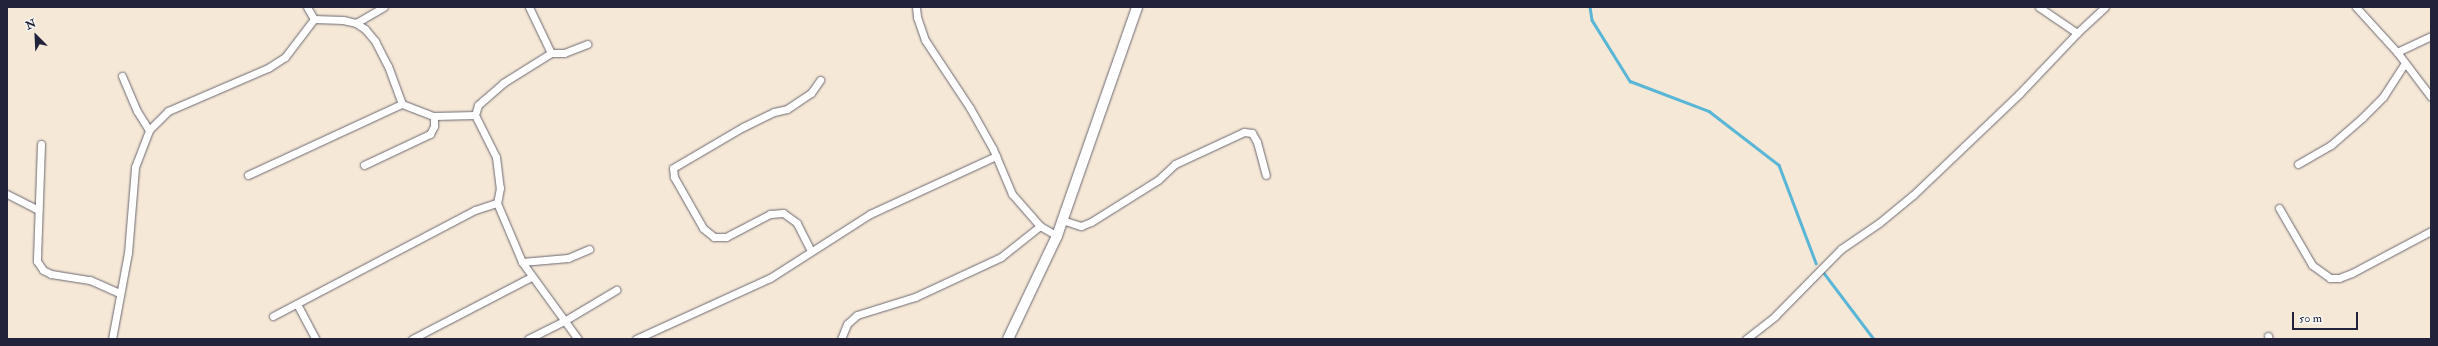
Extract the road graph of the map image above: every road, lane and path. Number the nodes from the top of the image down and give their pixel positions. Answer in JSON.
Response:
{"nodes":[{"id":1,"x":308,"y":7,"type":"edge"},
{"id":2,"x":384,"y":7,"type":"edge"},
{"id":3,"x":529,"y":7,"type":"edge"},
{"id":4,"x":916,"y":7,"type":"edge"},
{"id":5,"x":1137,"y":7,"type":"edge"},
{"id":6,"x":2039,"y":7,"type":"edge"},
{"id":7,"x":2105,"y":7,"type":"edge"},
{"id":8,"x":2356,"y":7,"type":"edge"},
{"id":9,"x":314,"y":19,"type":"junction"},
{"id":10,"x":356,"y":23,"type":"junction"},
{"id":11,"x":2077,"y":33,"type":"junction"},
{"id":12,"x":2431,"y":36,"type":"edge"},
{"id":13,"x":587,"y":44,"type":"dead end"},
{"id":14,"x":2397,"y":52,"type":"junction"},
{"id":15,"x":551,"y":53,"type":"junction"},
{"id":16,"x":2405,"y":62,"type":"junction"},
{"id":17,"x":122,"y":76,"type":"dead end"},
{"id":18,"x":820,"y":80,"type":"dead end"},
{"id":19,"x":2431,"y":97,"type":"edge"},
{"id":20,"x":402,"y":104,"type":"junction"},
{"id":21,"x":475,"y":115,"type":"junction"},
{"id":22,"x":434,"y":116,"type":"junction"},
{"id":23,"x":149,"y":130,"type":"junction"},
{"id":24,"x":42,"y":144,"type":"dead end"},
{"id":25,"x":996,"y":156,"type":"junction"},
{"id":26,"x":2298,"y":164,"type":"dead end"},
{"id":27,"x":364,"y":165,"type":"dead end"},
{"id":28,"x":248,"y":175,"type":"dead end"},
{"id":29,"x":1266,"y":175,"type":"dead end"},
{"id":30,"x":7,"y":194,"type":"edge"},
{"id":31,"x":497,"y":203,"type":"junction"},
{"id":32,"x":2279,"y":208,"type":"dead end"},
{"id":33,"x":38,"y":210,"type":"junction"},
{"id":34,"x":1062,"y":220,"type":"junction"},
{"id":35,"x":1040,"y":226,"type":"junction"},
{"id":36,"x":2431,"y":230,"type":"edge"},
{"id":37,"x":1057,"y":236,"type":"junction"},
{"id":38,"x":589,"y":249,"type":"dead end"},
{"id":39,"x":810,"y":251,"type":"junction"},
{"id":40,"x":522,"y":262,"type":"junction"},
{"id":41,"x":531,"y":277,"type":"junction"},
{"id":42,"x":616,"y":290,"type":"dead end"},
{"id":43,"x":119,"y":293,"type":"junction"},
{"id":44,"x":297,"y":304,"type":"junction"},
{"id":45,"x":273,"y":316,"type":"dead end"},
{"id":46,"x":564,"y":321,"type":"junction"},
{"id":47,"x":112,"y":339,"type":"edge"},
{"id":48,"x":316,"y":339,"type":"edge"},
{"id":49,"x":412,"y":339,"type":"edge"},
{"id":50,"x":528,"y":339,"type":"edge"},
{"id":51,"x":578,"y":339,"type":"edge"},
{"id":52,"x":636,"y":339,"type":"edge"},
{"id":53,"x":841,"y":339,"type":"edge"},
{"id":54,"x":1008,"y":339,"type":"edge"},
{"id":55,"x":1746,"y":339,"type":"edge"}],
"edges":[{"from":1,"to":9,"type":"street"},
{"from":2,"to":10,"type":"street"},
{"from":3,"to":15,"type":"street"},
{"from":4,"to":25,"type":"street"},
{"from":5,"to":34,"type":"street"},
{"from":6,"to":11,"type":"street"},
{"from":7,"to":11,"type":"street"},
{"from":8,"to":14,"type":"street"},
{"from":9,"to":10,"type":"street"},
{"from":9,"to":23,"type":"street"},
{"from":10,"to":20,"type":"street"},
{"from":11,"to":55,"type":"street"},
{"from":12,"to":14,"type":"street"},
{"from":13,"to":15,"type":"street"},
{"from":14,"to":16,"type":"street"},
{"from":15,"to":21,"type":"street"},
{"from":16,"to":19,"type":"street"},
{"from":16,"to":26,"type":"street"},
{"from":17,"to":23,"type":"street"},
{"from":18,"to":39,"type":"street"},
{"from":20,"to":22,"type":"street"},
{"from":20,"to":28,"type":"street"},
{"from":21,"to":22,"type":"street"},
{"from":21,"to":31,"type":"street"},
{"from":22,"to":27,"type":"street"},
{"from":23,"to":43,"type":"street"},
{"from":24,"to":33,"type":"street"},
{"from":25,"to":35,"type":"street"},
{"from":25,"to":39,"type":"street"},
{"from":29,"to":34,"type":"street"},
{"from":30,"to":33,"type":"street"},
{"from":31,"to":40,"type":"street"},
{"from":31,"to":44,"type":"street"},
{"from":32,"to":36,"type":"street"},
{"from":33,"to":43,"type":"street"},
{"from":34,"to":37,"type":"street"},
{"from":35,"to":37,"type":"street"},
{"from":35,"to":53,"type":"street"},
{"from":37,"to":54,"type":"street"},
{"from":38,"to":40,"type":"street"},
{"from":39,"to":52,"type":"street"},
{"from":40,"to":41,"type":"street"},
{"from":41,"to":46,"type":"street"},
{"from":41,"to":49,"type":"street"},
{"from":42,"to":46,"type":"street"},
{"from":43,"to":47,"type":"street"},
{"from":44,"to":45,"type":"street"},
{"from":44,"to":48,"type":"street"},
{"from":46,"to":50,"type":"street"},
{"from":46,"to":51,"type":"street"}]}
